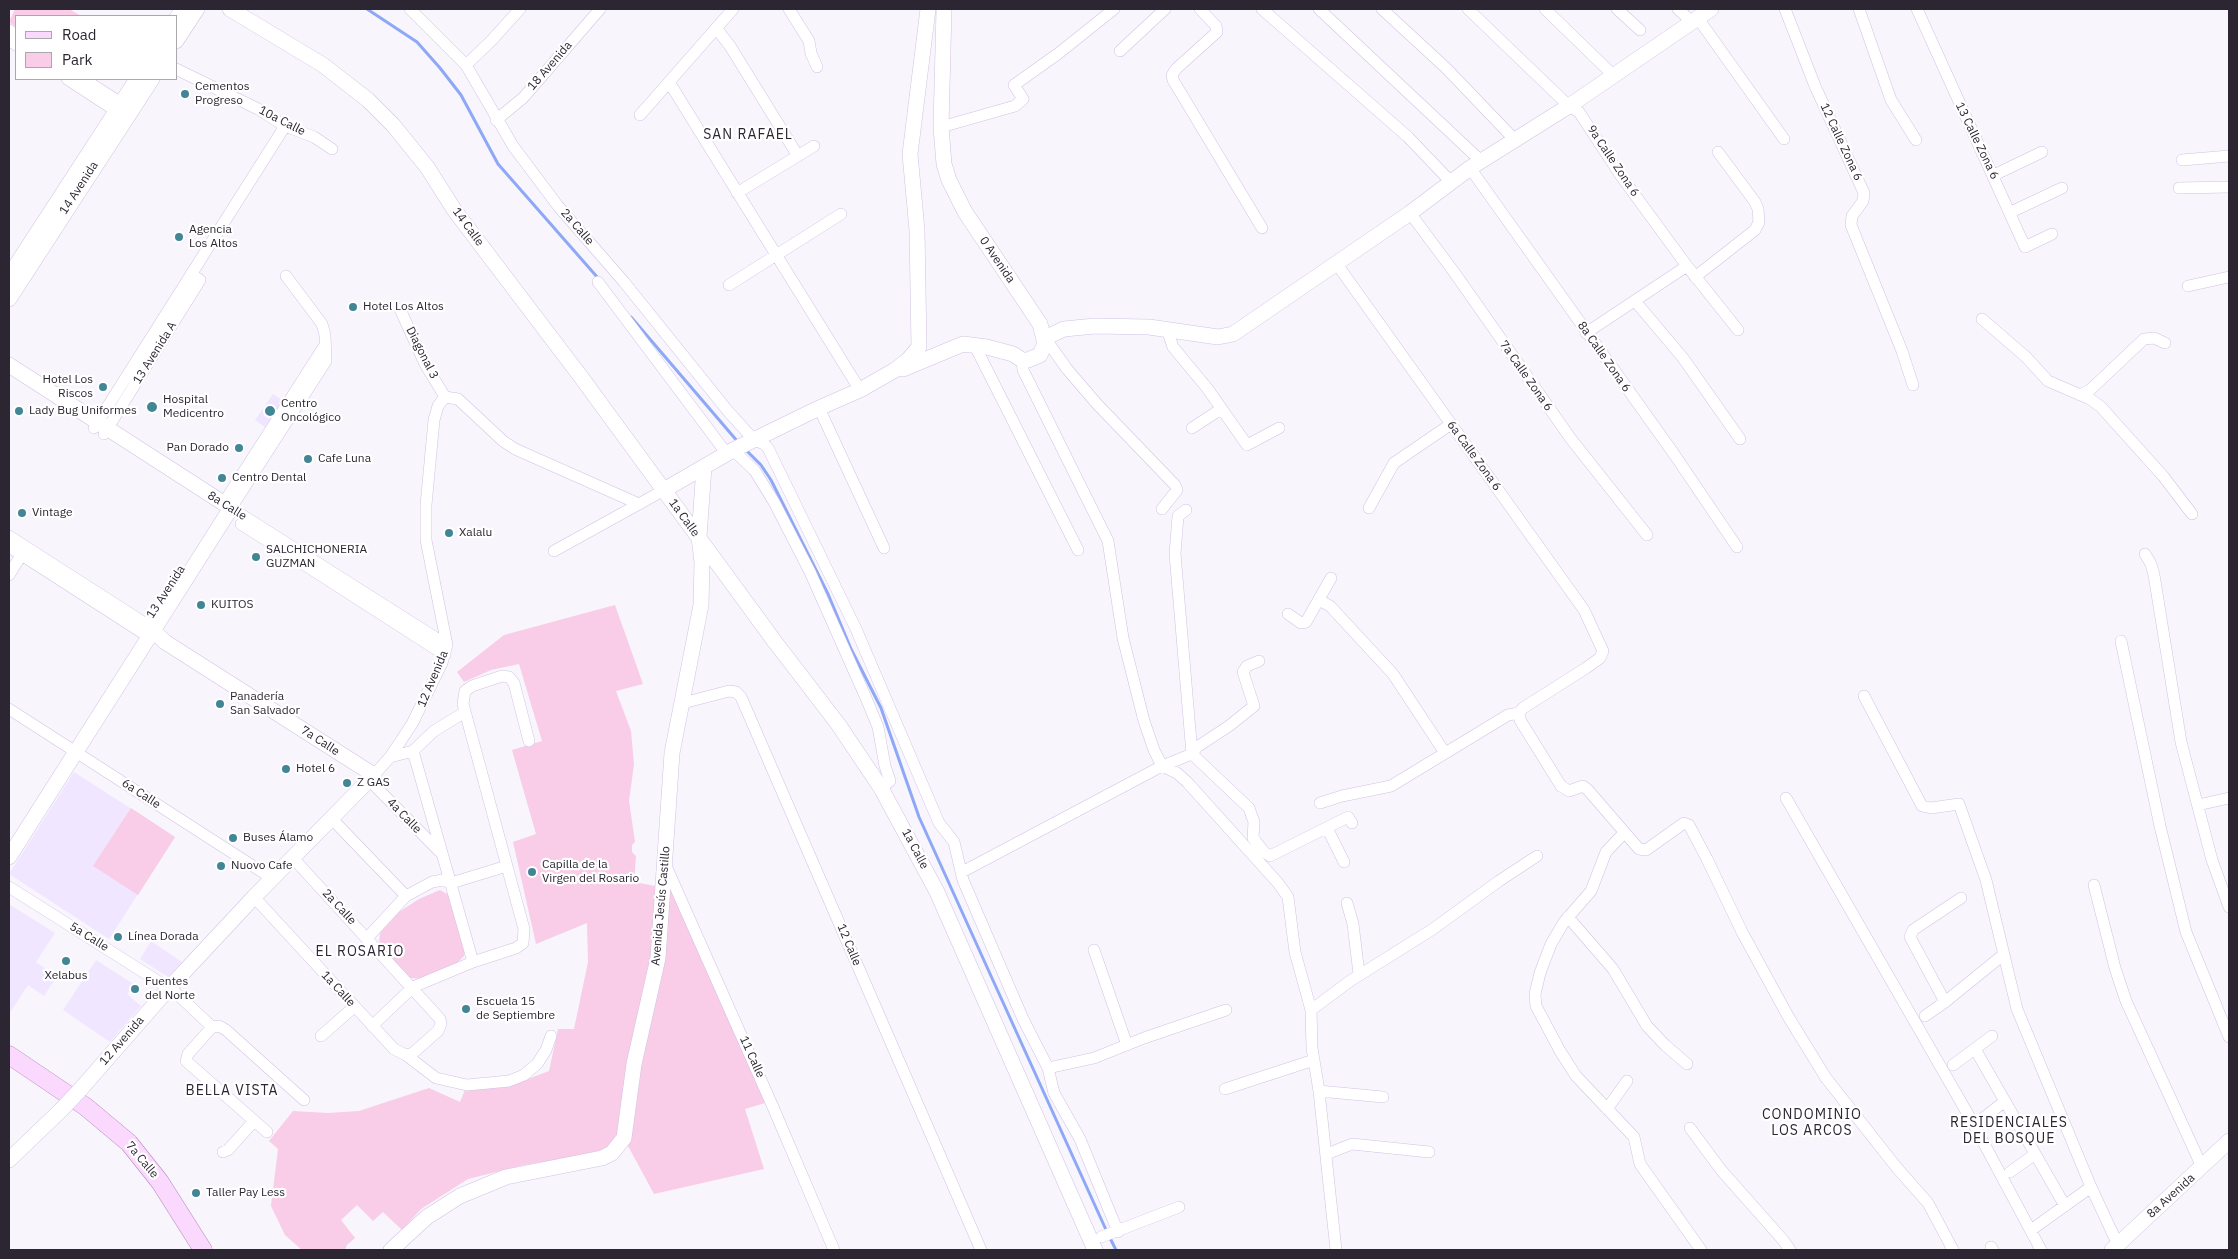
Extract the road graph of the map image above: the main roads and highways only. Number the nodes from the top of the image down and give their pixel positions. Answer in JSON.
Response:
{"nodes":[{"id":1,"x":9,"y":1055,"type":"edge"},
{"id":2,"x":9,"y":1066,"type":"edge"},
{"id":3,"x":59,"y":1098,"type":"junction"},
{"id":4,"x":192,"y":1250,"type":"edge"},
{"id":5,"x":203,"y":1250,"type":"edge"}],
"edges":[{"from":1,"to":3,"type":"main road"},
{"from":2,"to":3,"type":"main road"},
{"from":3,"to":4,"type":"main road","name":"7a Calle"},
{"from":3,"to":5,"type":"main road","name":"7a Calle"}]}
